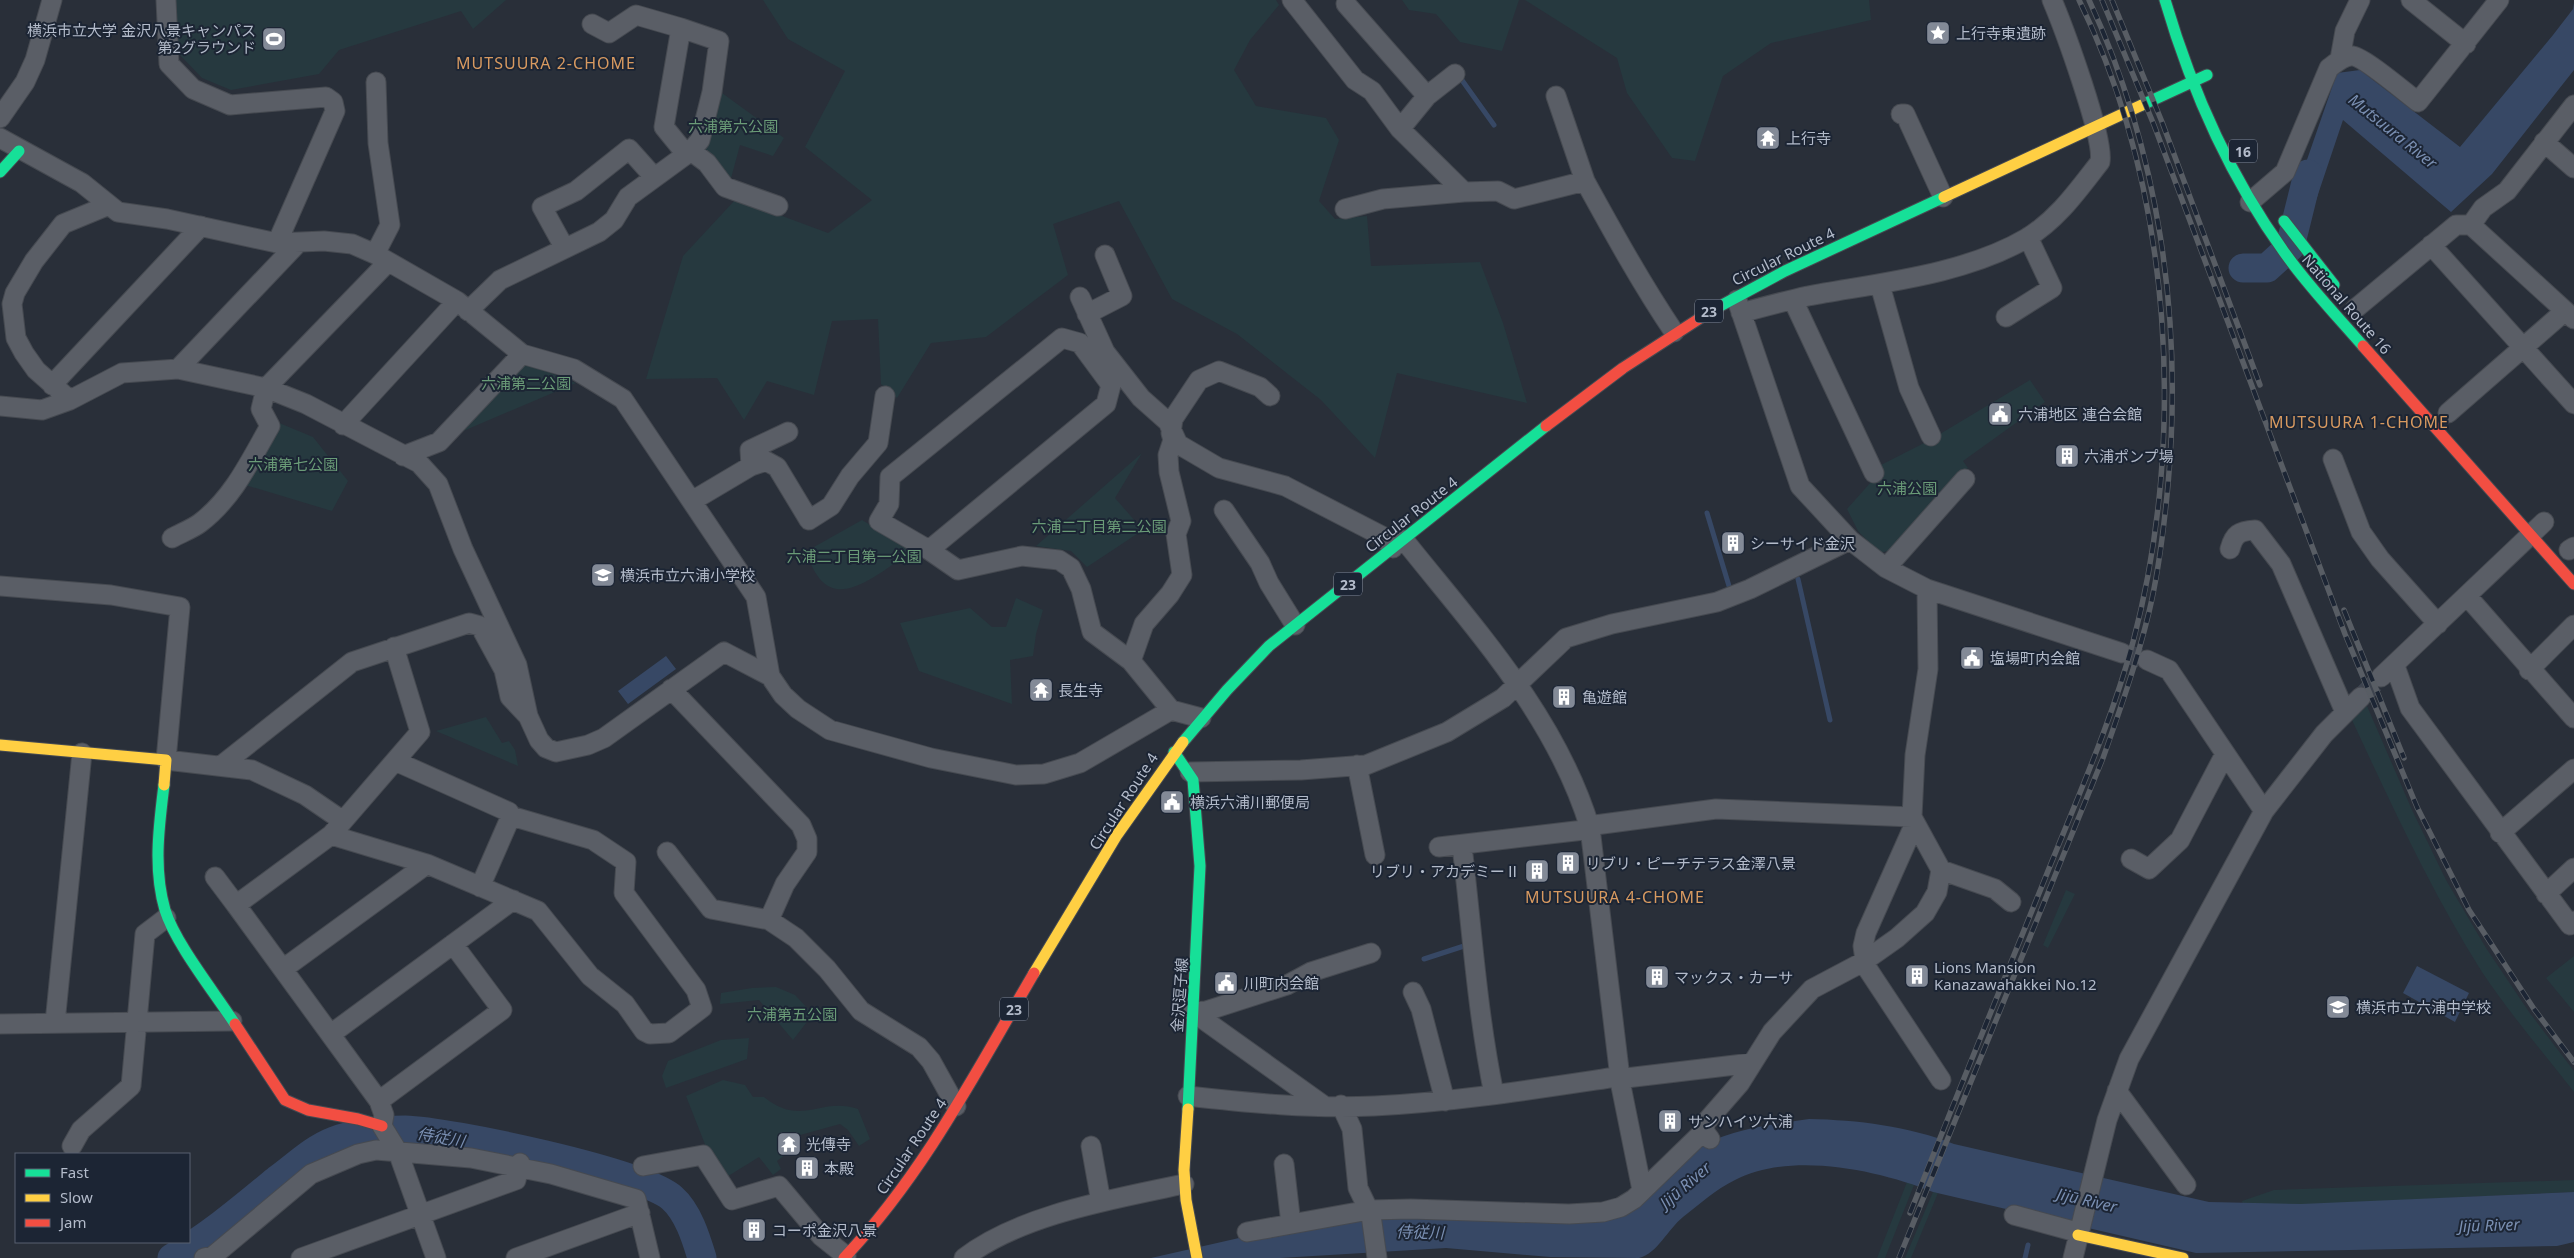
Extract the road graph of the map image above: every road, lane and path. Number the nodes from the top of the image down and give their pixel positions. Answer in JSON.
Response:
{"nodes":[{"id":1,"x":52,"y":0,"type":"edge"},
{"id":2,"x":166,"y":0,"type":"edge"},
{"id":3,"x":1292,"y":0,"type":"edge"},
{"id":4,"x":2052,"y":0,"type":"edge"},
{"id":5,"x":2165,"y":0,"type":"edge"},
{"id":6,"x":2360,"y":0,"type":"edge"},
{"id":7,"x":2411,"y":0,"type":"edge"},
{"id":8,"x":2499,"y":0,"type":"edge"},
{"id":9,"x":1346,"y":4,"type":"dead end"},
{"id":10,"x":592,"y":24,"type":"dead end"},
{"id":11,"x":681,"y":28,"type":"junction"},
{"id":12,"x":2466,"y":44,"type":"junction"},
{"id":13,"x":2340,"y":59,"type":"junction"},
{"id":14,"x":1455,"y":74,"type":"dead end"},
{"id":15,"x":2208,"y":75,"type":"dead end"},
{"id":16,"x":376,"y":82,"type":"dead end"},
{"id":17,"x":2191,"y":83,"type":"junction"},
{"id":18,"x":1427,"y":96,"type":"junction"},
{"id":19,"x":1556,"y":96,"type":"dead end"},
{"id":20,"x":2574,"y":104,"type":"edge"},
{"id":21,"x":1900,"y":114,"type":"dead end"},
{"id":22,"x":0,"y":118,"type":"edge"},
{"id":23,"x":2096,"y":126,"type":"junction"},
{"id":24,"x":1400,"y":129,"type":"junction"},
{"id":25,"x":0,"y":138,"type":"edge"},
{"id":26,"x":2544,"y":142,"type":"junction"},
{"id":27,"x":19,"y":150,"type":"junction"},
{"id":28,"x":688,"y":152,"type":"junction"},
{"id":29,"x":2574,"y":168,"type":"edge"},
{"id":30,"x":0,"y":172,"type":"edge"},
{"id":31,"x":654,"y":177,"type":"junction"},
{"id":32,"x":1585,"y":181,"type":"junction"},
{"id":33,"x":1464,"y":192,"type":"junction"},
{"id":34,"x":1943,"y":197,"type":"junction"},
{"id":35,"x":2265,"y":197,"type":"junction"},
{"id":36,"x":109,"y":205,"type":"junction"},
{"id":37,"x":778,"y":206,"type":"dead end"},
{"id":38,"x":1345,"y":209,"type":"dead end"},
{"id":39,"x":2471,"y":225,"type":"junction"},
{"id":40,"x":201,"y":226,"type":"junction"},
{"id":41,"x":2028,"y":237,"type":"junction"},
{"id":42,"x":277,"y":243,"type":"junction"},
{"id":43,"x":297,"y":244,"type":"junction"},
{"id":44,"x":2430,"y":245,"type":"junction"},
{"id":45,"x":564,"y":247,"type":"junction"},
{"id":46,"x":1105,"y":254,"type":"dead end"},
{"id":47,"x":382,"y":258,"type":"junction"},
{"id":48,"x":1880,"y":285,"type":"junction"},
{"id":49,"x":1793,"y":300,"type":"junction"},
{"id":50,"x":1738,"y":304,"type":"junction"},
{"id":51,"x":463,"y":306,"type":"junction"},
{"id":52,"x":2352,"y":306,"type":"joint"},
{"id":53,"x":2569,"y":315,"type":"edge"},
{"id":54,"x":2006,"y":317,"type":"dead end"},
{"id":55,"x":1674,"y":332,"type":"junction"},
{"id":56,"x":2524,"y":348,"type":"junction"},
{"id":57,"x":522,"y":354,"type":"junction"},
{"id":58,"x":178,"y":369,"type":"junction"},
{"id":59,"x":52,"y":385,"type":"junction"},
{"id":60,"x":266,"y":388,"type":"junction"},
{"id":61,"x":884,"y":396,"type":"dead end"},
{"id":62,"x":1270,"y":396,"type":"dead end"},
{"id":63,"x":70,"y":400,"type":"junction"},
{"id":64,"x":2574,"y":404,"type":"edge"},
{"id":65,"x":0,"y":406,"type":"edge"},
{"id":66,"x":2448,"y":413,"type":"dead end"},
{"id":67,"x":343,"y":425,"type":"junction"},
{"id":68,"x":788,"y":432,"type":"dead end"},
{"id":69,"x":1171,"y":433,"type":"junction"},
{"id":70,"x":1931,"y":436,"type":"dead end"},
{"id":71,"x":403,"y":456,"type":"junction"},
{"id":72,"x":2332,"y":459,"type":"dead end"},
{"id":73,"x":750,"y":466,"type":"junction"},
{"id":74,"x":1874,"y":473,"type":"dead end"},
{"id":75,"x":1965,"y":479,"type":"dead end"},
{"id":76,"x":692,"y":501,"type":"junction"},
{"id":77,"x":1224,"y":510,"type":"dead end"},
{"id":78,"x":2544,"y":521,"type":"dead end"},
{"id":79,"x":2530,"y":535,"type":"junction"},
{"id":80,"x":172,"y":538,"type":"dead end"},
{"id":81,"x":1850,"y":540,"type":"junction"},
{"id":82,"x":1398,"y":544,"type":"junction"},
{"id":83,"x":2230,"y":549,"type":"dead end"},
{"id":84,"x":929,"y":550,"type":"junction"},
{"id":85,"x":1886,"y":568,"type":"junction"},
{"id":86,"x":2574,"y":584,"type":"edge"},
{"id":87,"x":0,"y":586,"type":"edge"},
{"id":88,"x":1927,"y":589,"type":"junction"},
{"id":89,"x":2467,"y":596,"type":"junction"},
{"id":90,"x":2438,"y":624,"type":"junction"},
{"id":91,"x":1295,"y":625,"type":"junction"},
{"id":92,"x":2574,"y":625,"type":"edge"},
{"id":93,"x":394,"y":647,"type":"junction"},
{"id":94,"x":2122,"y":653,"type":"tunnel mouth"},
{"id":95,"x":2147,"y":660,"type":"tunnel mouth"},
{"id":96,"x":1131,"y":661,"type":"junction"},
{"id":97,"x":2530,"y":670,"type":"junction"},
{"id":98,"x":770,"y":676,"type":"junction"},
{"id":99,"x":1518,"y":684,"type":"junction"},
{"id":100,"x":671,"y":689,"type":"junction"},
{"id":101,"x":2361,"y":697,"type":"tunnel mouth"},
{"id":102,"x":1171,"y":710,"type":"junction"},
{"id":103,"x":2345,"y":712,"type":"junction"},
{"id":104,"x":528,"y":716,"type":"junction"},
{"id":105,"x":1201,"y":718,"type":"junction"},
{"id":106,"x":2574,"y":718,"type":"edge"},
{"id":107,"x":0,"y":745,"type":"edge"},
{"id":108,"x":1174,"y":752,"type":"junction"},
{"id":109,"x":82,"y":753,"type":"junction"},
{"id":110,"x":2225,"y":754,"type":"junction"},
{"id":111,"x":166,"y":760,"type":"junction"},
{"id":112,"x":395,"y":761,"type":"junction"},
{"id":113,"x":222,"y":765,"type":"junction"},
{"id":114,"x":1357,"y":766,"type":"junction"},
{"id":115,"x":2574,"y":769,"type":"edge"},
{"id":116,"x":1190,"y":772,"type":"junction"},
{"id":117,"x":2264,"y":812,"type":"junction"},
{"id":118,"x":511,"y":816,"type":"junction"},
{"id":119,"x":1914,"y":820,"type":"junction"},
{"id":120,"x":338,"y":828,"type":"junction"},
{"id":121,"x":1590,"y":828,"type":"junction"},
{"id":122,"x":2500,"y":833,"type":"junction"},
{"id":123,"x":1462,"y":846,"type":"junction"},
{"id":124,"x":1439,"y":847,"type":"dead end"},
{"id":125,"x":667,"y":852,"type":"dead end"},
{"id":126,"x":1375,"y":855,"type":"dead end"},
{"id":127,"x":2131,"y":859,"type":"dead end"},
{"id":128,"x":427,"y":864,"type":"junction"},
{"id":129,"x":2574,"y":868,"type":"edge"},
{"id":130,"x":1942,"y":870,"type":"junction"},
{"id":131,"x":216,"y":877,"type":"dead end"},
{"id":132,"x":480,"y":888,"type":"junction"},
{"id":133,"x":2546,"y":894,"type":"junction"},
{"id":134,"x":513,"y":900,"type":"junction"},
{"id":135,"x":2011,"y":902,"type":"dead end"},
{"id":136,"x":236,"y":905,"type":"junction"},
{"id":137,"x":166,"y":918,"type":"junction"},
{"id":138,"x":769,"y":920,"type":"junction"},
{"id":139,"x":2574,"y":922,"type":"edge"},
{"id":140,"x":453,"y":944,"type":"junction"},
{"id":141,"x":1371,"y":953,"type":"dead end"},
{"id":142,"x":1864,"y":961,"type":"junction"},
{"id":143,"x":283,"y":968,"type":"junction"},
{"id":144,"x":1413,"y":992,"type":"dead end"},
{"id":145,"x":1192,"y":1012,"type":"junction"},
{"id":146,"x":232,"y":1021,"type":"junction"},
{"id":147,"x":137,"y":1022,"type":"junction"},
{"id":148,"x":55,"y":1023,"type":"junction"},
{"id":149,"x":0,"y":1024,"type":"edge"},
{"id":150,"x":331,"y":1034,"type":"junction"},
{"id":151,"x":1752,"y":1063,"type":"junction"},
{"id":152,"x":1621,"y":1077,"type":"junction"},
{"id":153,"x":1941,"y":1080,"type":"dead end"},
{"id":154,"x":2117,"y":1091,"type":"junction"},
{"id":155,"x":1494,"y":1094,"type":"junction"},
{"id":156,"x":1188,"y":1096,"type":"junction"},
{"id":157,"x":1445,"y":1101,"type":"junction"},
{"id":158,"x":1332,"y":1105,"type":"junction"},
{"id":159,"x":956,"y":1106,"type":"junction"},
{"id":160,"x":382,"y":1114,"type":"junction"},
{"id":161,"x":72,"y":1146,"type":"dead end"},
{"id":162,"x":1091,"y":1146,"type":"dead end"},
{"id":163,"x":395,"y":1147,"type":"junction"},
{"id":164,"x":1284,"y":1164,"type":"dead end"},
{"id":165,"x":519,"y":1165,"type":"junction"},
{"id":166,"x":643,"y":1166,"type":"dead end"},
{"id":167,"x":1184,"y":1184,"type":"junction"},
{"id":168,"x":2186,"y":1186,"type":"dead end"},
{"id":169,"x":1642,"y":1190,"type":"junction"},
{"id":170,"x":1101,"y":1202,"type":"junction"},
{"id":171,"x":640,"y":1213,"type":"junction"},
{"id":172,"x":1370,"y":1213,"type":"junction"},
{"id":173,"x":420,"y":1214,"type":"junction"},
{"id":174,"x":2014,"y":1215,"type":"dead end"},
{"id":175,"x":1291,"y":1224,"type":"junction"},
{"id":176,"x":1247,"y":1232,"type":"dead end"},
{"id":177,"x":2079,"y":1232,"type":"junction"},
{"id":178,"x":1377,"y":1255,"type":"edge"},
{"id":179,"x":845,"y":1257,"type":"edge"},
{"id":180,"x":204,"y":1258,"type":"edge"},
{"id":181,"x":301,"y":1258,"type":"edge"},
{"id":182,"x":436,"y":1258,"type":"edge"},
{"id":183,"x":516,"y":1258,"type":"edge"},
{"id":184,"x":650,"y":1258,"type":"edge"},
{"id":185,"x":964,"y":1258,"type":"edge"},
{"id":186,"x":1197,"y":1258,"type":"edge"},
{"id":187,"x":2073,"y":1258,"type":"edge"},
{"id":188,"x":2183,"y":1258,"type":"edge"}],
"edges":[{"from":1,"to":22,"type":"street"},
{"from":2,"to":42,"type":"street"},
{"from":3,"to":24,"type":"street"},
{"from":4,"to":23,"type":"street"},
{"from":5,"to":17,"type":"main road","name":"National Route 16","number":"16"},
{"from":6,"to":13,"type":"street"},
{"from":7,"to":12,"type":"street"},
{"from":8,"to":12,"type":"street"},
{"from":9,"to":18,"type":"street"},
{"from":10,"to":11,"type":"street"},
{"from":11,"to":28,"type":"street"},
{"from":11,"to":28,"type":"street"},
{"from":12,"to":13,"type":"street"},
{"from":13,"to":35,"type":"street"},
{"from":14,"to":18,"type":"street"},
{"from":15,"to":17,"type":"main road","name":"Circular Route 4","number":"23"},
{"from":16,"to":47,"type":"street"},
{"from":17,"to":23,"type":"main road","name":"Circular Route 4","number":"23"},
{"from":17,"to":35,"type":"main road","name":"National Route 16","number":"16"},
{"from":18,"to":24,"type":"street"},
{"from":19,"to":32,"type":"street"},
{"from":20,"to":26,"type":"street"},
{"from":21,"to":34,"type":"street"},
{"from":23,"to":34,"type":"main road","name":"Circular Route 4","number":"23"},
{"from":23,"to":41,"type":"street"},
{"from":24,"to":33,"type":"street"},
{"from":25,"to":27,"type":"street"},
{"from":26,"to":29,"type":"street"},
{"from":26,"to":39,"type":"street"},
{"from":27,"to":30,"type":"main road"},
{"from":27,"to":36,"type":"street"},
{"from":28,"to":31,"type":"street"},
{"from":28,"to":37,"type":"street"},
{"from":31,"to":45,"type":"street"},
{"from":31,"to":45,"type":"street"},
{"from":32,"to":33,"type":"street"},
{"from":32,"to":55,"type":"street"},
{"from":33,"to":38,"type":"street"},
{"from":34,"to":50,"type":"main road","name":"Circular Route 4","number":"23"},
{"from":35,"to":52,"type":"main road","name":"National Route 16","number":"16"},
{"from":35,"to":79,"type":"main road","name":"National Route 16","number":"16"},
{"from":36,"to":40,"type":"street"},
{"from":36,"to":59,"type":"street"},
{"from":39,"to":44,"type":"street"},
{"from":39,"to":53,"type":"street"},
{"from":40,"to":42,"type":"street"},
{"from":40,"to":59,"type":"street"},
{"from":41,"to":48,"type":"street"},
{"from":41,"to":54,"type":"street"},
{"from":42,"to":43,"type":"street"},
{"from":43,"to":47,"type":"street"},
{"from":43,"to":58,"type":"street"},
{"from":44,"to":52,"type":"street"},
{"from":44,"to":56,"type":"street"},
{"from":45,"to":51,"type":"street"},
{"from":46,"to":69,"type":"street"},
{"from":47,"to":51,"type":"street"},
{"from":47,"to":60,"type":"street"},
{"from":48,"to":49,"type":"street"},
{"from":48,"to":70,"type":"street"},
{"from":49,"to":50,"type":"street"},
{"from":49,"to":74,"type":"street"},
{"from":50,"to":55,"type":"main road","name":"Circular Route 4","number":"23"},
{"from":50,"to":81,"type":"street"},
{"from":51,"to":57,"type":"street"},
{"from":51,"to":67,"type":"street"},
{"from":53,"to":56,"type":"street"},
{"from":55,"to":82,"type":"main road","name":"Circular Route 4","number":"23"},
{"from":56,"to":64,"type":"street"},
{"from":56,"to":66,"type":"street"},
{"from":57,"to":71,"type":"street"},
{"from":57,"to":76,"type":"street"},
{"from":58,"to":60,"type":"street"},
{"from":58,"to":63,"type":"street"},
{"from":59,"to":63,"type":"street"},
{"from":60,"to":67,"type":"street"},
{"from":60,"to":80,"type":"street"},
{"from":61,"to":73,"type":"street"},
{"from":62,"to":69,"type":"street"},
{"from":63,"to":65,"type":"street"},
{"from":67,"to":71,"type":"street"},
{"from":68,"to":73,"type":"street"},
{"from":69,"to":82,"type":"street"},
{"from":69,"to":96,"type":"street"},
{"from":71,"to":104,"type":"street"},
{"from":72,"to":90,"type":"street"},
{"from":73,"to":76,"type":"street"},
{"from":75,"to":85,"type":"street"},
{"from":76,"to":98,"type":"street"},
{"from":77,"to":91,"type":"street"},
{"from":78,"to":79,"type":"street"},
{"from":79,"to":86,"type":"main road","name":"National Route 16","number":"16"},
{"from":79,"to":89,"type":"street"},
{"from":81,"to":85,"type":"street"},
{"from":81,"to":99,"type":"street"},
{"from":82,"to":91,"type":"main road","name":"Circular Route 4","number":"23"},
{"from":82,"to":99,"type":"street"},
{"from":83,"to":103,"type":"street"},
{"from":84,"to":84,"type":"street"},
{"from":84,"to":96,"type":"street"},
{"from":85,"to":88,"type":"street"},
{"from":87,"to":111,"type":"street"},
{"from":88,"to":94,"type":"street"},
{"from":88,"to":119,"type":"street"},
{"from":89,"to":90,"type":"street"},
{"from":89,"to":97,"type":"street"},
{"from":90,"to":122,"type":"street"},
{"from":91,"to":105,"type":"main road","name":"Circular Route 4","number":"23"},
{"from":92,"to":97,"type":"street"},
{"from":93,"to":104,"type":"street"},
{"from":93,"to":112,"type":"street"},
{"from":93,"to":113,"type":"street"},
{"from":95,"to":110,"type":"street"},
{"from":96,"to":102,"type":"street"},
{"from":97,"to":106,"type":"street"},
{"from":98,"to":100,"type":"street"},
{"from":98,"to":102,"type":"street"},
{"from":99,"to":114,"type":"street"},
{"from":99,"to":121,"type":"street"},
{"from":100,"to":104,"type":"street"},
{"from":100,"to":138,"type":"street"},
{"from":101,"to":103,"type":"street"},
{"from":102,"to":105,"type":"street"},
{"from":103,"to":117,"type":"street"},
{"from":105,"to":108,"type":"main road","name":"Circular Route 4","number":"23"},
{"from":107,"to":109,"type":"main road"},
{"from":108,"to":116,"type":"main road","name":"金沢逗子線"},
{"from":108,"to":159,"type":"main road","name":"Circular Route 4","number":"23"},
{"from":109,"to":111,"type":"main road"},
{"from":109,"to":148,"type":"street"},
{"from":110,"to":117,"type":"street"},
{"from":110,"to":127,"type":"street"},
{"from":111,"to":113,"type":"street"},
{"from":111,"to":137,"type":"main road"},
{"from":112,"to":118,"type":"street"},
{"from":112,"to":120,"type":"street"},
{"from":113,"to":120,"type":"street"},
{"from":114,"to":116,"type":"street"},
{"from":114,"to":126,"type":"street"},
{"from":115,"to":122,"type":"street"},
{"from":116,"to":145,"type":"main road","name":"金沢逗子線"},
{"from":117,"to":154,"type":"street"},
{"from":118,"to":132,"type":"street"},
{"from":118,"to":134,"type":"street"},
{"from":119,"to":121,"type":"street"},
{"from":119,"to":130,"type":"street"},
{"from":119,"to":142,"type":"street"},
{"from":120,"to":128,"type":"street"},
{"from":120,"to":136,"type":"street"},
{"from":121,"to":123,"type":"street"},
{"from":121,"to":152,"type":"street"},
{"from":122,"to":133,"type":"street"},
{"from":123,"to":124,"type":"street"},
{"from":123,"to":155,"type":"street"},
{"from":125,"to":138,"type":"street"},
{"from":128,"to":132,"type":"street"},
{"from":128,"to":143,"type":"street"},
{"from":129,"to":133,"type":"street"},
{"from":130,"to":135,"type":"street"},
{"from":130,"to":142,"type":"street"},
{"from":131,"to":136,"type":"street"},
{"from":132,"to":134,"type":"street"},
{"from":133,"to":139,"type":"street"},
{"from":134,"to":140,"type":"street"},
{"from":136,"to":143,"type":"street"},
{"from":137,"to":146,"type":"main road"},
{"from":137,"to":147,"type":"street"},
{"from":138,"to":159,"type":"street"},
{"from":140,"to":150,"type":"street"},
{"from":140,"to":160,"type":"street"},
{"from":141,"to":145,"type":"street"},
{"from":142,"to":151,"type":"street"},
{"from":142,"to":153,"type":"street"},
{"from":143,"to":150,"type":"street"},
{"from":144,"to":157,"type":"street"},
{"from":145,"to":156,"type":"main road","name":"金沢逗子線"},
{"from":145,"to":158,"type":"street"},
{"from":146,"to":147,"type":"street"},
{"from":146,"to":160,"type":"main road"},
{"from":147,"to":148,"type":"street"},
{"from":147,"to":161,"type":"street"},
{"from":148,"to":149,"type":"street"},
{"from":150,"to":160,"type":"street"},
{"from":151,"to":152,"type":"street"},
{"from":151,"to":169,"type":"street"},
{"from":152,"to":155,"type":"street"},
{"from":152,"to":169,"type":"street"},
{"from":154,"to":168,"type":"street"},
{"from":154,"to":177,"type":"street"},
{"from":155,"to":157,"type":"street"},
{"from":156,"to":158,"type":"street"},
{"from":156,"to":167,"type":"main road","name":"金沢逗子線"},
{"from":157,"to":158,"type":"street"},
{"from":158,"to":172,"type":"street"},
{"from":159,"to":179,"type":"main road","name":"Circular Route 4","number":"23"},
{"from":160,"to":163,"type":"street"},
{"from":162,"to":170,"type":"street"},
{"from":163,"to":165,"type":"street"},
{"from":163,"to":173,"type":"street"},
{"from":163,"to":180,"type":"street"},
{"from":164,"to":175,"type":"street"},
{"from":165,"to":171,"type":"street"},
{"from":165,"to":173,"type":"street"},
{"from":166,"to":179,"type":"street"},
{"from":167,"to":170,"type":"street"},
{"from":167,"to":186,"type":"main road","name":"金沢逗子線"},
{"from":169,"to":172,"type":"street"},
{"from":170,"to":185,"type":"street"},
{"from":171,"to":183,"type":"street"},
{"from":171,"to":184,"type":"street"},
{"from":172,"to":175,"type":"street"},
{"from":172,"to":178,"type":"street"},
{"from":173,"to":181,"type":"street"},
{"from":173,"to":182,"type":"street"},
{"from":174,"to":177,"type":"street"},
{"from":175,"to":176,"type":"street"},
{"from":177,"to":187,"type":"street"},
{"from":177,"to":188,"type":"main road"}]}
